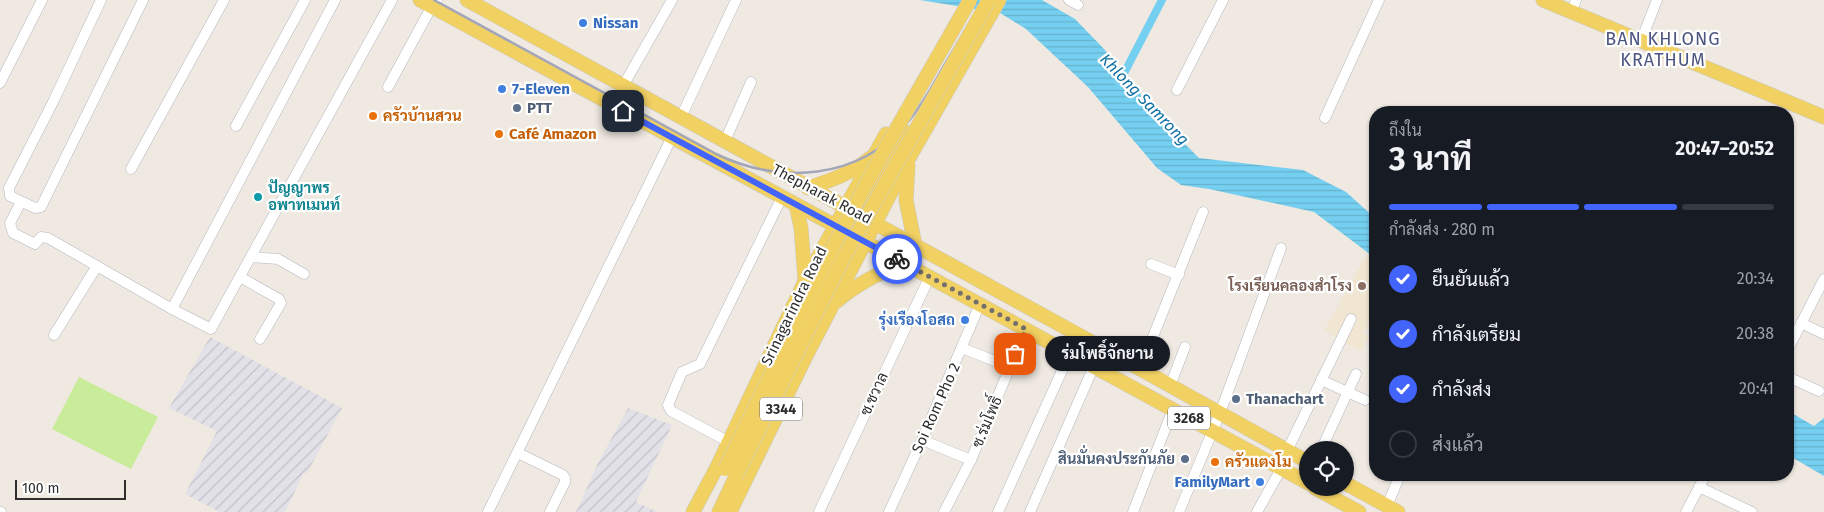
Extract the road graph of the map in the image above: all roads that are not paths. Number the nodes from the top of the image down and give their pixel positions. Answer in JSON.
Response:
{"nodes":[{"id":1,"x":42,"y":0,"type":"edge"},
{"id":2,"x":101,"y":0,"type":"edge"},
{"id":3,"x":143,"y":0,"type":"edge"},
{"id":4,"x":224,"y":0,"type":"edge"},
{"id":5,"x":305,"y":0,"type":"edge"},
{"id":6,"x":335,"y":0,"type":"edge"},
{"id":7,"x":392,"y":0,"type":"edge"},
{"id":8,"x":467,"y":0,"type":"edge"},
{"id":9,"x":672,"y":0,"type":"edge"},
{"id":10,"x":736,"y":0,"type":"edge"},
{"id":11,"x":964,"y":0,"type":"edge"},
{"id":12,"x":970,"y":0,"type":"edge"},
{"id":13,"x":989,"y":0,"type":"edge"},
{"id":14,"x":999,"y":0,"type":"edge"},
{"id":15,"x":1069,"y":0,"type":"edge"},
{"id":16,"x":1222,"y":0,"type":"edge"},
{"id":17,"x":1379,"y":0,"type":"edge"},
{"id":18,"x":1543,"y":0,"type":"edge"},
{"id":19,"x":1657,"y":0,"type":"edge"},
{"id":20,"x":430,"y":2,"type":"edge"},
{"id":21,"x":1078,"y":5,"type":"dead end"},
{"id":22,"x":1574,"y":6,"type":"edge"},
{"id":23,"x":1641,"y":41,"type":"junction"},
{"id":24,"x":0,"y":82,"type":"edge"},
{"id":25,"x":751,"y":82,"type":"dead end"},
{"id":26,"x":624,"y":86,"type":"junction"},
{"id":27,"x":388,"y":87,"type":"dead end"},
{"id":28,"x":1177,"y":90,"type":"dead end"},
{"id":29,"x":900,"y":110,"type":"junction"},
{"id":30,"x":681,"y":117,"type":"junction"},
{"id":31,"x":1824,"y":117,"type":"edge"},
{"id":32,"x":1325,"y":118,"type":"dead end"},
{"id":33,"x":926,"y":125,"type":"junction"},
{"id":34,"x":236,"y":126,"type":"dead end"},
{"id":35,"x":904,"y":131,"type":"junction"},
{"id":36,"x":672,"y":137,"type":"junction"},
{"id":37,"x":725,"y":141,"type":"junction"},
{"id":38,"x":873,"y":156,"type":"junction"},
{"id":39,"x":909,"y":158,"type":"junction"},
{"id":40,"x":131,"y":169,"type":"dead end"},
{"id":41,"x":808,"y":188,"type":"junction"},
{"id":42,"x":782,"y":197,"type":"junction"},
{"id":43,"x":21,"y":202,"type":"junction"},
{"id":44,"x":796,"y":205,"type":"junction"},
{"id":45,"x":845,"y":207,"type":"junction"},
{"id":46,"x":1204,"y":212,"type":"dead end"},
{"id":47,"x":859,"y":214,"type":"junction"},
{"id":48,"x":875,"y":223,"type":"junction"},
{"id":49,"x":834,"y":225,"type":"junction"},
{"id":50,"x":849,"y":233,"type":"junction"},
{"id":51,"x":865,"y":241,"type":"junction"},
{"id":52,"x":915,"y":245,"type":"junction"},
{"id":53,"x":1281,"y":248,"type":"dead end"},
{"id":54,"x":251,"y":257,"type":"junction"},
{"id":55,"x":903,"y":262,"type":"junction"},
{"id":56,"x":1151,"y":264,"type":"dead end"},
{"id":57,"x":97,"y":266,"type":"junction"},
{"id":58,"x":304,"y":274,"type":"dead end"},
{"id":59,"x":930,"y":276,"type":"junction"},
{"id":60,"x":1179,"y":276,"type":"junction"},
{"id":61,"x":240,"y":277,"type":"junction"},
{"id":62,"x":1824,"y":279,"type":"edge"},
{"id":63,"x":805,"y":281,"type":"junction"},
{"id":64,"x":980,"y":304,"type":"junction"},
{"id":65,"x":832,"y":306,"type":"junction"},
{"id":66,"x":172,"y":309,"type":"junction"},
{"id":67,"x":1351,"y":319,"type":"dead end"},
{"id":68,"x":1801,"y":323,"type":"junction"},
{"id":69,"x":1026,"y":329,"type":"junction"},
{"id":70,"x":798,"y":334,"type":"junction"},
{"id":71,"x":1824,"y":334,"type":"edge"},
{"id":72,"x":54,"y":335,"type":"dead end"},
{"id":73,"x":1794,"y":337,"type":"edge"},
{"id":74,"x":260,"y":339,"type":"dead end"},
{"id":75,"x":777,"y":340,"type":"junction"},
{"id":76,"x":1185,"y":347,"type":"dead end"},
{"id":77,"x":962,"y":348,"type":"junction"},
{"id":78,"x":1070,"y":353,"type":"junction"},
{"id":79,"x":807,"y":354,"type":"junction"},
{"id":80,"x":1094,"y":366,"type":"junction"},
{"id":81,"x":1010,"y":367,"type":"junction"},
{"id":82,"x":1140,"y":370,"type":"junction"},
{"id":83,"x":1356,"y":374,"type":"dead end"},
{"id":84,"x":1321,"y":380,"type":"junction"},
{"id":85,"x":1794,"y":381,"type":"edge"},
{"id":86,"x":1170,"y":386,"type":"junction"},
{"id":87,"x":1819,"y":391,"type":"dead end"},
{"id":88,"x":1348,"y":392,"type":"junction"},
{"id":89,"x":1365,"y":400,"type":"dead end"},
{"id":90,"x":1173,"y":409,"type":"junction"},
{"id":91,"x":1220,"y":413,"type":"junction"},
{"id":92,"x":1212,"y":431,"type":"junction"},
{"id":93,"x":922,"y":440,"type":"junction"},
{"id":94,"x":1325,"y":441,"type":"edge"},
{"id":95,"x":729,"y":442,"type":"junction"},
{"id":96,"x":1287,"y":451,"type":"junction"},
{"id":97,"x":518,"y":453,"type":"junction"},
{"id":98,"x":1299,"y":457,"type":"edge"},
{"id":99,"x":971,"y":460,"type":"junction"},
{"id":100,"x":1281,"y":469,"type":"junction"},
{"id":101,"x":731,"y":473,"type":"junction"},
{"id":102,"x":1299,"y":479,"type":"edge"},
{"id":103,"x":1399,"y":481,"type":"edge"},
{"id":104,"x":1702,"y":481,"type":"edge"},
{"id":105,"x":1699,"y":487,"type":"junction"},
{"id":106,"x":1354,"y":488,"type":"edge"},
{"id":107,"x":1330,"y":496,"type":"edge"},
{"id":108,"x":1392,"y":509,"type":"edge"},
{"id":109,"x":488,"y":512,"type":"edge"},
{"id":110,"x":550,"y":512,"type":"edge"},
{"id":111,"x":693,"y":512,"type":"edge"},
{"id":112,"x":702,"y":512,"type":"edge"},
{"id":113,"x":719,"y":512,"type":"edge"},
{"id":114,"x":730,"y":512,"type":"edge"},
{"id":115,"x":819,"y":512,"type":"edge"},
{"id":116,"x":889,"y":512,"type":"edge"},
{"id":117,"x":944,"y":512,"type":"edge"},
{"id":118,"x":998,"y":512,"type":"edge"},
{"id":119,"x":1030,"y":512,"type":"edge"},
{"id":120,"x":1132,"y":512,"type":"edge"},
{"id":121,"x":1179,"y":512,"type":"edge"},
{"id":122,"x":1257,"y":512,"type":"edge"},
{"id":123,"x":1359,"y":512,"type":"edge"},
{"id":124,"x":1686,"y":512,"type":"edge"},
{"id":125,"x":1752,"y":512,"type":"edge"}],
"edges":[{"from":1,"to":24,"type":"street"},
{"from":2,"to":43,"type":"street"},
{"from":3,"to":43,"type":"street"},
{"from":4,"to":40,"type":"street"},
{"from":5,"to":34,"type":"street"},
{"from":6,"to":66,"type":"street"},
{"from":7,"to":54,"type":"street"},
{"from":8,"to":26,"type":"main road","name":"Thepharak Road","number":"3268"},
{"from":9,"to":26,"type":"street"},
{"from":10,"to":30,"type":"street"},
{"from":11,"to":29,"type":"main road","name":"Srinagarindra Road","number":"3344"},
{"from":12,"to":101,"type":"main road","name":"Srinagarindra Road","number":"3344","bridge":true},
{"from":13,"to":101,"type":"main road","name":"Srinagarindra Road","number":"3344","bridge":true},
{"from":14,"to":33,"type":"main road","number":"3344"},
{"from":15,"to":21,"type":"street"},
{"from":16,"to":28,"type":"street"},
{"from":17,"to":32,"type":"street"},
{"from":18,"to":22,"type":"main road"},
{"from":19,"to":23,"type":"street"},
{"from":20,"to":27,"type":"street"},
{"from":20,"to":36,"type":"main road","name":"Thepharak Road","number":"3268"},
{"from":22,"to":23,"type":"main road"},
{"from":23,"to":31,"type":"main road"},
{"from":25,"to":37,"type":"street"},
{"from":26,"to":30,"type":"main road","name":"Thepharak Road","number":"3268"},
{"from":29,"to":35,"type":"main road"},
{"from":29,"to":38,"type":"main road","name":"Srinagarindra Road","number":"3344"},
{"from":30,"to":37,"type":"main road","name":"Thepharak Road","number":"3268"},
{"from":33,"to":35,"type":"main road"},
{"from":33,"to":39,"type":"main road","number":"3344"},
{"from":35,"to":47,"type":"main road"},
{"from":36,"to":42,"type":"main road","name":"Thepharak Road","number":"3268"},
{"from":36,"to":97,"type":"street"},
{"from":37,"to":41,"type":"main road","name":"Thepharak Road","number":"3268"},
{"from":38,"to":41,"type":"main road"},
{"from":38,"to":45,"type":"main road","name":"Srinagarindra Road","number":"3344"},
{"from":39,"to":48,"type":"main road","number":"3344"},
{"from":39,"to":52,"type":"main road"},
{"from":41,"to":45,"type":"main road","name":"Thepharak Road","number":"3268"},
{"from":42,"to":44,"type":"main road","name":"Thepharak Road","number":"3268"},
{"from":42,"to":95,"type":"street"},
{"from":43,"to":57,"type":"street"},
{"from":44,"to":49,"type":"main road","name":"Thepharak Road","number":"3268"},
{"from":44,"to":63,"type":"main road"},
{"from":45,"to":47,"type":"main road","name":"Thepharak Road","number":"3268"},
{"from":45,"to":49,"type":"main road","name":"Srinagarindra Road","number":"3344"},
{"from":46,"to":60,"type":"street"},
{"from":47,"to":48,"type":"main road","name":"Thepharak Road","number":"3268"},
{"from":47,"to":50,"type":"main road"},
{"from":48,"to":51,"type":"main road","number":"3344"},
{"from":48,"to":52,"type":"main road","name":"Thepharak Road","number":"3268"},
{"from":49,"to":50,"type":"main road","name":"Thepharak Road","number":"3268"},
{"from":49,"to":63,"type":"main road","name":"Srinagarindra Road","number":"3344"},
{"from":50,"to":51,"type":"main road","name":"Thepharak Road","number":"3268"},
{"from":50,"to":70,"type":"main road"},
{"from":51,"to":55,"type":"main road","name":"Thepharak Road","number":"3268"},
{"from":51,"to":65,"type":"main road","number":"3344"},
{"from":52,"to":82,"type":"main road","name":"Thepharak Road","number":"3268"},
{"from":53,"to":91,"type":"street"},
{"from":54,"to":58,"type":"street"},
{"from":54,"to":61,"type":"street"},
{"from":55,"to":59,"type":"main road","name":"Thepharak Road","number":"3268"},
{"from":55,"to":65,"type":"main road"},
{"from":56,"to":60,"type":"street"},
{"from":57,"to":66,"type":"street"},
{"from":57,"to":72,"type":"street"},
{"from":59,"to":64,"type":"main road","name":"Thepharak Road","number":"3268"},
{"from":59,"to":115,"type":"street","name":"ซ.ชวาล"},
{"from":60,"to":82,"type":"street"},
{"from":61,"to":66,"type":"street"},
{"from":61,"to":74,"type":"street"},
{"from":62,"to":68,"type":"street"},
{"from":63,"to":75,"type":"main road","name":"Srinagarindra Road","number":"3344"},
{"from":64,"to":69,"type":"main road","name":"Thepharak Road","number":"3268"},
{"from":64,"to":77,"type":"street","name":"Soi Rom Pho 2"},
{"from":65,"to":79,"type":"main road","number":"3344"},
{"from":67,"to":84,"type":"street"},
{"from":68,"to":71,"type":"street"},
{"from":68,"to":73,"type":"street"},
{"from":69,"to":78,"type":"main road","name":"Thepharak Road","number":"3268"},
{"from":69,"to":81,"type":"street","name":"ซ.ร่มโพธิ์"},
{"from":70,"to":75,"type":"main road"},
{"from":70,"to":79,"type":"main road"},
{"from":75,"to":95,"type":"main road","name":"Srinagarindra Road","number":"3344"},
{"from":76,"to":86,"type":"street"},
{"from":77,"to":81,"type":"street"},
{"from":77,"to":93,"type":"street","name":"Soi Rom Pho 2"},
{"from":78,"to":80,"type":"main road","name":"Thepharak Road","number":"3268"},
{"from":78,"to":118,"type":"street"},
{"from":79,"to":114,"type":"main road","number":"3344"},
{"from":80,"to":90,"type":"main road","name":"Thepharak Road","number":"3268"},
{"from":80,"to":119,"type":"street"},
{"from":81,"to":99,"type":"street","name":"ซ.ร่มโพธิ์"},
{"from":82,"to":86,"type":"main road","name":"Thepharak Road","number":"3268"},
{"from":83,"to":88,"type":"street"},
{"from":84,"to":88,"type":"street"},
{"from":84,"to":96,"type":"street"},
{"from":85,"to":87,"type":"street"},
{"from":86,"to":91,"type":"main road","name":"Thepharak Road","number":"3268"},
{"from":88,"to":89,"type":"street"},
{"from":88,"to":94,"type":"street"},
{"from":90,"to":92,"type":"main road","name":"Thepharak Road","number":"3268"},
{"from":90,"to":120,"type":"street"},
{"from":91,"to":92,"type":"street"},
{"from":91,"to":96,"type":"main road","name":"Thepharak Road","number":"3268"},
{"from":92,"to":100,"type":"main road","name":"Thepharak Road","number":"3268"},
{"from":92,"to":121,"type":"street"},
{"from":93,"to":99,"type":"street"},
{"from":93,"to":116,"type":"street","name":"Soi Rom Pho 2"},
{"from":95,"to":111,"type":"main road","name":"Srinagarindra Road","number":"3344"},
{"from":96,"to":98,"type":"main road","name":"Thepharak Road","number":"3268"},
{"from":97,"to":109,"type":"street"},
{"from":97,"to":110,"type":"street"},
{"from":99,"to":117,"type":"street","name":"ซ.ร่มโพธิ์"},
{"from":100,"to":102,"type":"main road","name":"Thepharak Road","number":"3268"},
{"from":100,"to":122,"type":"street"},
{"from":101,"to":112,"type":"main road","name":"Srinagarindra Road","number":"3344"},
{"from":101,"to":113,"type":"main road","name":"Srinagarindra Road","number":"3344"},
{"from":103,"to":108,"type":"street"},
{"from":104,"to":105,"type":"street"},
{"from":105,"to":124,"type":"street"},
{"from":105,"to":125,"type":"street"},
{"from":106,"to":108,"type":"main road"},
{"from":107,"to":123,"type":"main road"}]}
